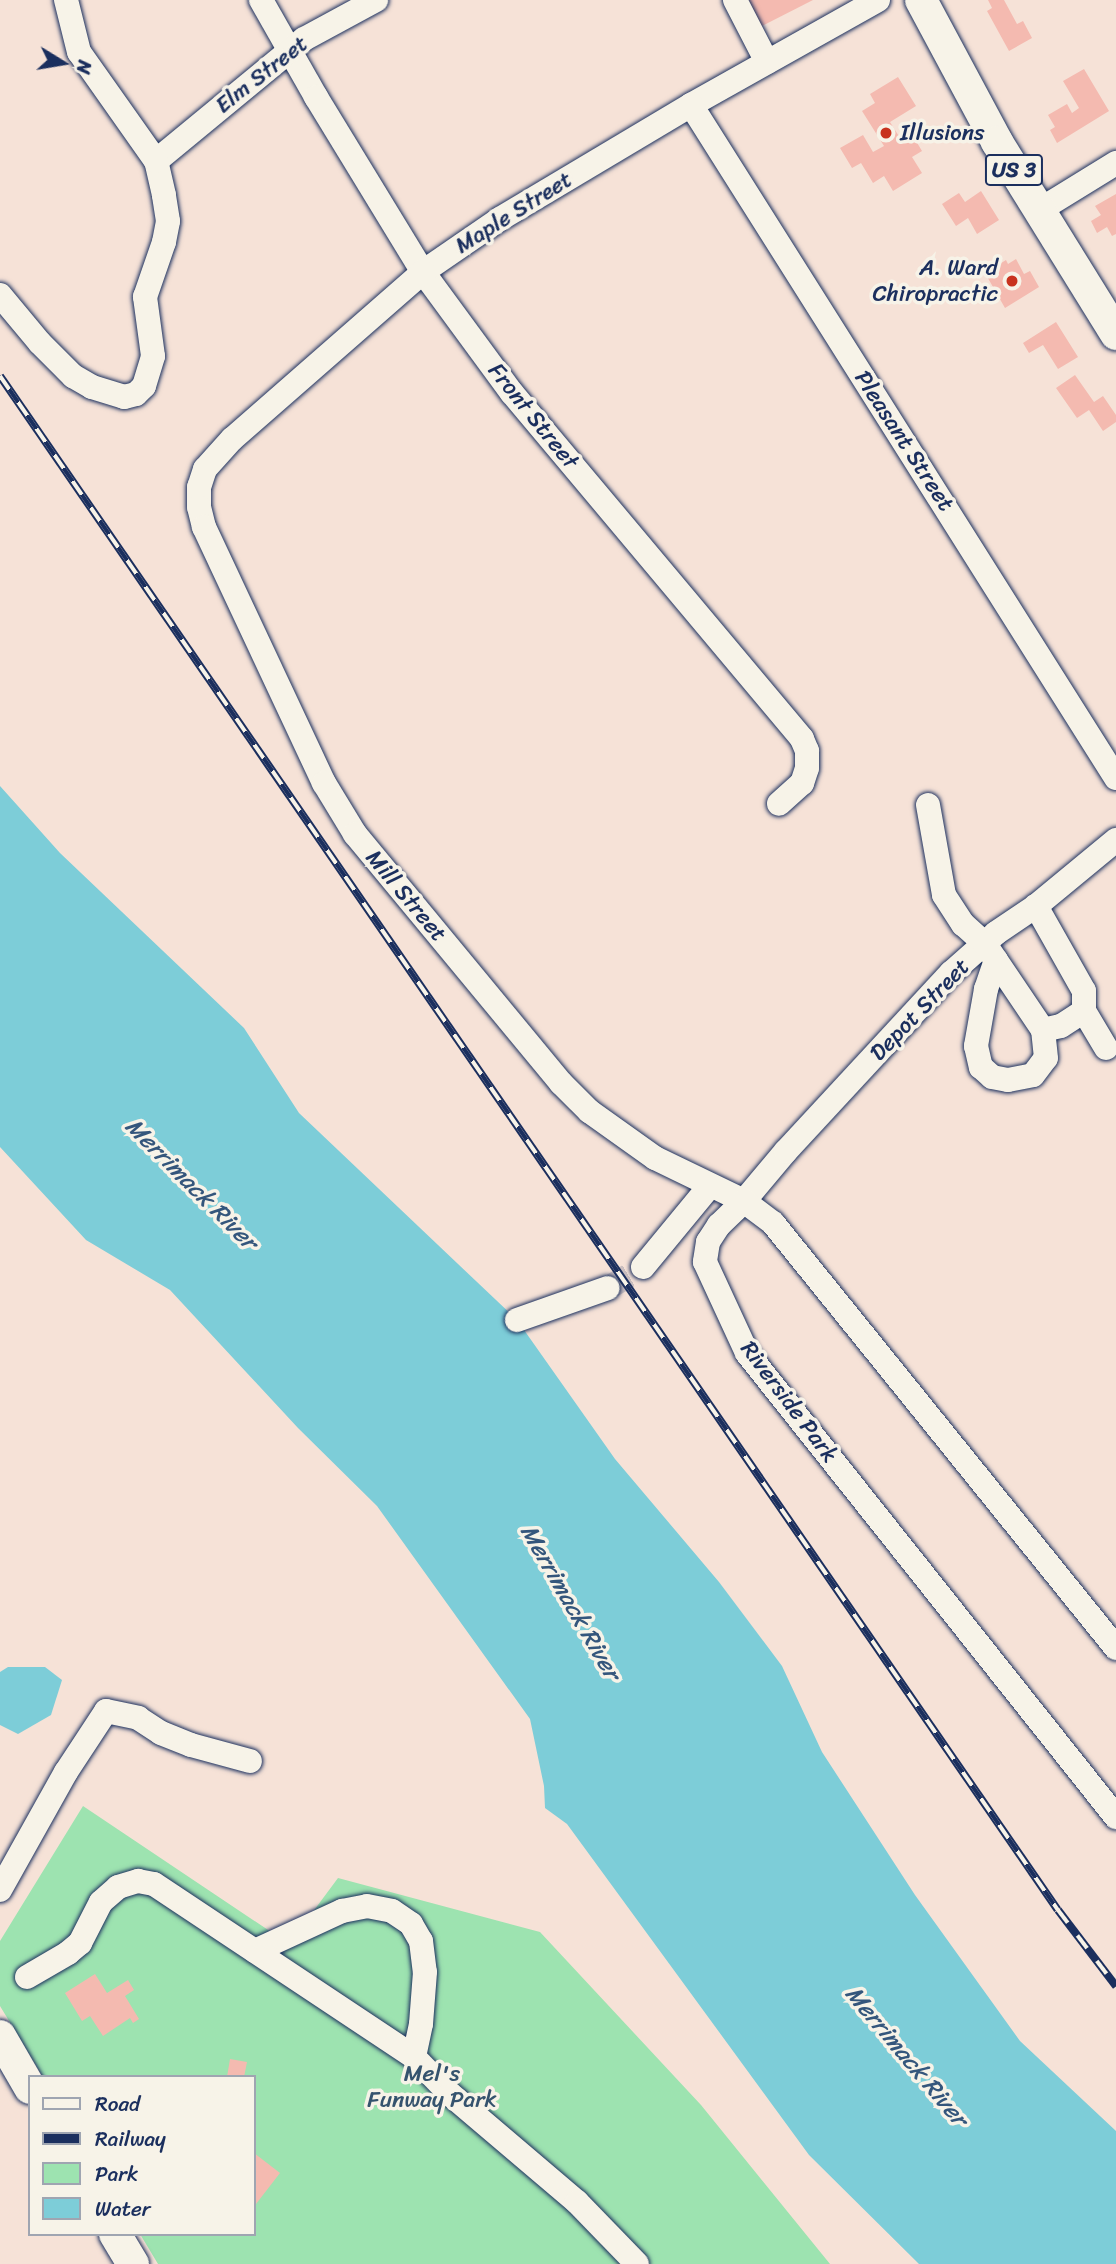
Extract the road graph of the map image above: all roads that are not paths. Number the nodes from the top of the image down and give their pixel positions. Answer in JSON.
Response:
{"nodes":[{"id":1,"x":66,"y":0,"type":"edge"},
{"id":2,"x":261,"y":0,"type":"edge"},
{"id":3,"x":376,"y":0,"type":"edge"},
{"id":4,"x":735,"y":0,"type":"edge"},
{"id":5,"x":878,"y":0,"type":"edge"},
{"id":6,"x":921,"y":0,"type":"edge"},
{"id":7,"x":290,"y":50,"type":"junction"},
{"id":8,"x":767,"y":62,"type":"junction"},
{"id":9,"x":691,"y":105,"type":"junction"},
{"id":10,"x":156,"y":161,"type":"junction"},
{"id":11,"x":1116,"y":163,"type":"edge"},
{"id":12,"x":1038,"y":211,"type":"junction"},
{"id":13,"x":424,"y":272,"type":"junction"},
{"id":14,"x":0,"y":295,"type":"edge"},
{"id":15,"x":1116,"y":334,"type":"edge"},
{"id":16,"x":199,"y":487,"type":"joint"},
{"id":17,"x":1116,"y":778,"type":"edge"},
{"id":18,"x":779,"y":804,"type":"dead end"},
{"id":19,"x":928,"y":805,"type":"dead end"},
{"id":20,"x":1116,"y":840,"type":"edge"},
{"id":21,"x":1036,"y":906,"type":"junction"},
{"id":22,"x":990,"y":952,"type":"junction"},
{"id":23,"x":1084,"y":1012,"type":"junction"},
{"id":24,"x":1043,"y":1030,"type":"junction"},
{"id":25,"x":1106,"y":1048,"type":"dead end"},
{"id":26,"x":709,"y":1187,"type":"junction"},
{"id":27,"x":744,"y":1201,"type":"junction"},
{"id":28,"x":643,"y":1267,"type":"tunnel mouth"},
{"id":29,"x":608,"y":1288,"type":"tunnel mouth"},
{"id":30,"x":517,"y":1320,"type":"dead end"},
{"id":31,"x":1116,"y":1648,"type":"edge"},
{"id":32,"x":250,"y":1761,"type":"dead end"},
{"id":33,"x":1116,"y":1817,"type":"edge"},
{"id":34,"x":0,"y":1891,"type":"edge"},
{"id":35,"x":254,"y":1951,"type":"junction"},
{"id":36,"x":27,"y":1978,"type":"dead end"},
{"id":37,"x":0,"y":2036,"type":"edge"},
{"id":38,"x":414,"y":2057,"type":"junction"},
{"id":39,"x":28,"y":2085,"type":"edge"},
{"id":40,"x":117,"y":2236,"type":"edge"},
{"id":41,"x":133,"y":2264,"type":"edge"},
{"id":42,"x":637,"y":2264,"type":"edge"}],
"edges":[{"from":1,"to":10,"type":"street"},
{"from":2,"to":7,"type":"street","name":"Front Street"},
{"from":3,"to":7,"type":"street","name":"Elm Street"},
{"from":4,"to":8,"type":"street"},
{"from":5,"to":8,"type":"street","name":"Maple Street"},
{"from":6,"to":12,"type":"main road","number":"US 3"},
{"from":7,"to":10,"type":"street","name":"Elm Street"},
{"from":7,"to":13,"type":"street","name":"Front Street"},
{"from":8,"to":9,"type":"street","name":"Maple Street"},
{"from":9,"to":13,"type":"street","name":"Maple Street"},
{"from":9,"to":17,"type":"street","name":"Pleasant Street"},
{"from":10,"to":14,"type":"street"},
{"from":11,"to":12,"type":"street"},
{"from":12,"to":15,"type":"main road","number":"US 3"},
{"from":13,"to":16,"type":"street","name":"Maple Street"},
{"from":13,"to":18,"type":"street","name":"Front Street"},
{"from":16,"to":26,"type":"street","name":"Mill Street"},
{"from":19,"to":22,"type":"street"},
{"from":20,"to":21,"type":"street","name":"Depot Street"},
{"from":21,"to":22,"type":"street","name":"Depot Street"},
{"from":21,"to":23,"type":"street"},
{"from":22,"to":24,"type":"street"},
{"from":22,"to":24,"type":"street"},
{"from":22,"to":27,"type":"street","name":"Depot Street"},
{"from":23,"to":24,"type":"street"},
{"from":23,"to":25,"type":"street"},
{"from":26,"to":27,"type":"street","name":"Mill Street"},
{"from":26,"to":28,"type":"street"},
{"from":27,"to":31,"type":"street"},
{"from":27,"to":33,"type":"street","name":"Riverside Park"},
{"from":29,"to":30,"type":"street"},
{"from":32,"to":34,"type":"street"},
{"from":35,"to":36,"type":"street"},
{"from":35,"to":38,"type":"street"},
{"from":35,"to":38,"type":"street"},
{"from":37,"to":39,"type":"main road"},
{"from":38,"to":42,"type":"street"},
{"from":40,"to":41,"type":"main road"}]}
